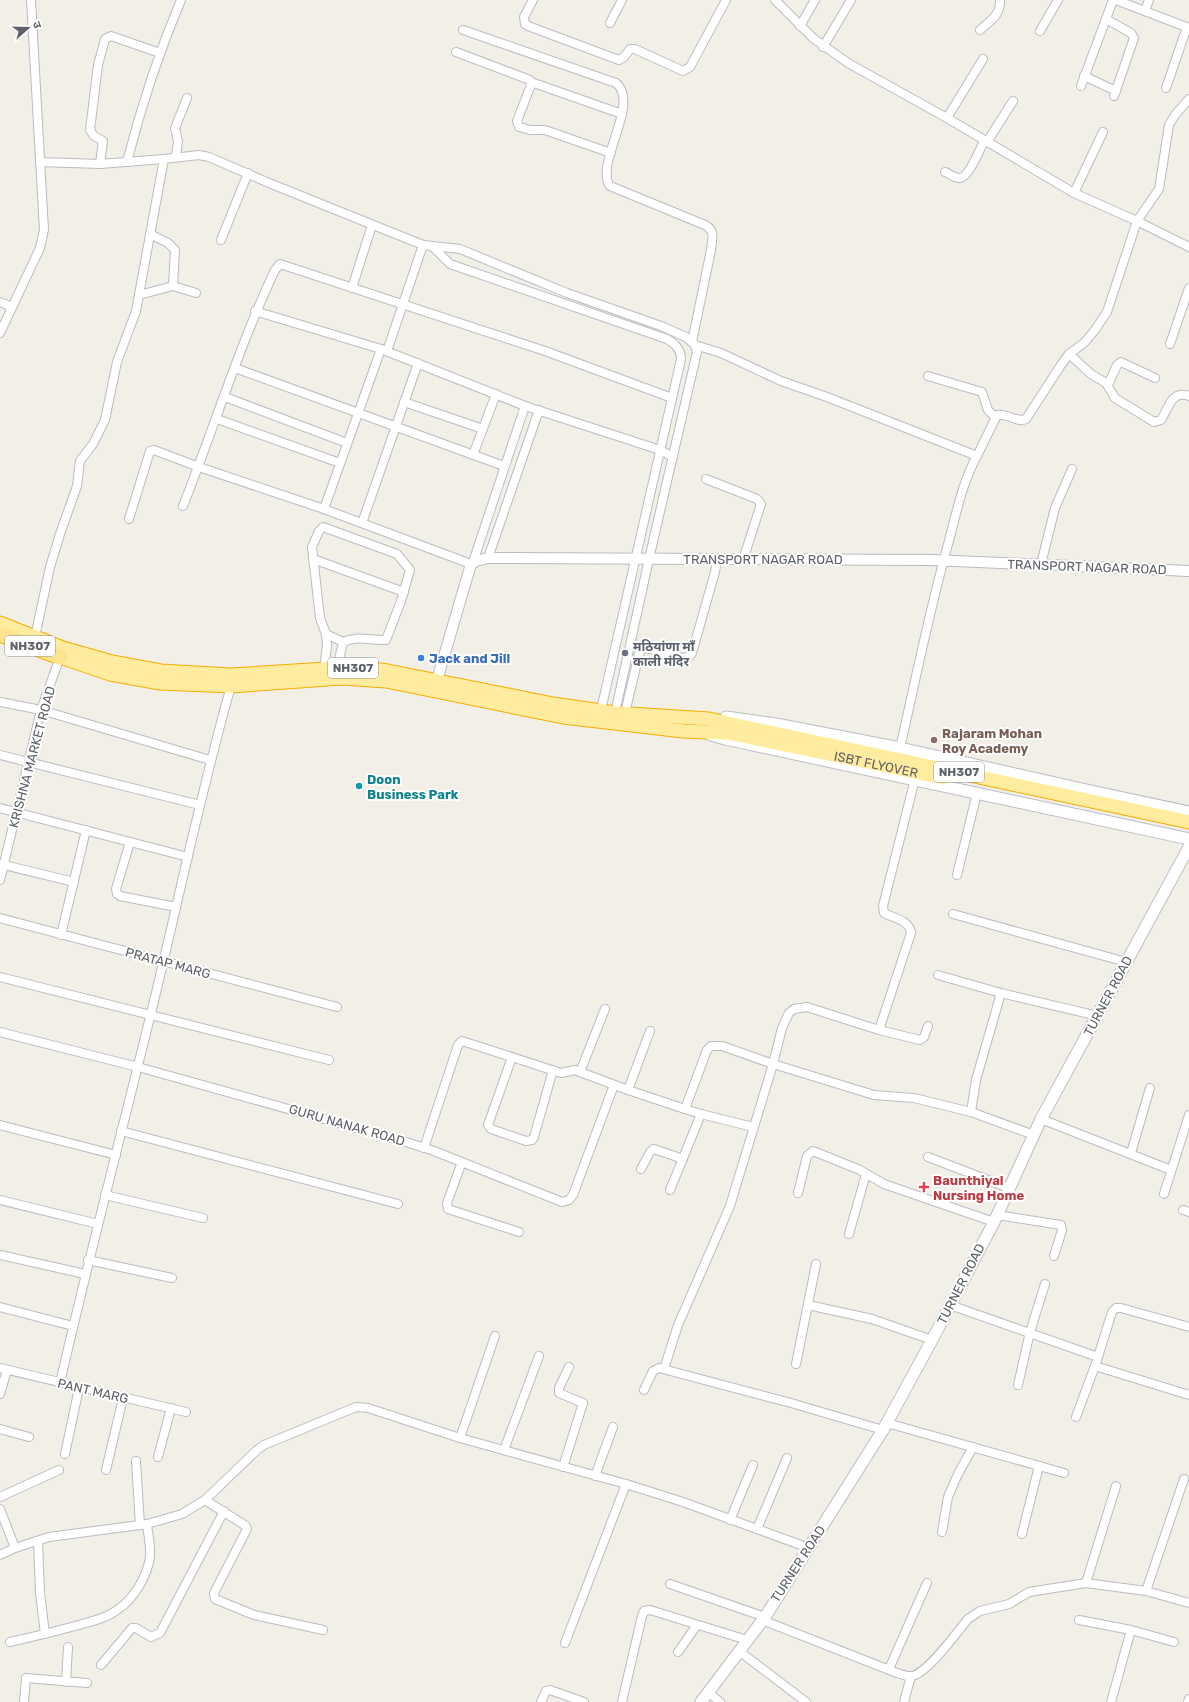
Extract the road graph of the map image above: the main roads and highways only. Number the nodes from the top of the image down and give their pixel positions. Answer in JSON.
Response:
{"nodes":[{"id":1,"x":0,"y":624,"type":"edge"},
{"id":2,"x":0,"y":634,"type":"edge"},
{"id":3,"x":60,"y":657,"type":"joint"},
{"id":4,"x":436,"y":686,"type":"junction"},
{"id":5,"x":710,"y":719,"type":"junction"},
{"id":6,"x":729,"y":728,"type":"junction"},
{"id":7,"x":705,"y":732,"type":"junction"},
{"id":8,"x":1189,"y":812,"type":"edge"},
{"id":9,"x":1189,"y":822,"type":"edge"},
{"id":10,"x":1189,"y":830,"type":"edge"},
{"id":11,"x":1189,"y":839,"type":"edge"},
{"id":12,"x":1189,"y":847,"type":"edge"},
{"id":13,"x":701,"y":1702,"type":"edge"}],
"edges":[{"from":1,"to":4,"type":"highway","number":"NH307"},
{"from":2,"to":3,"type":"highway","number":"NH307"},
{"from":3,"to":4,"type":"highway","number":"NH307"},
{"from":4,"to":5,"type":"highway","number":"NH307"},
{"from":4,"to":7,"type":"highway","number":"NH307"},
{"from":5,"to":6,"type":"highway","name":"ISBT FLYOVER","number":"NH307"},
{"from":5,"to":8,"type":"main road"},
{"from":6,"to":7,"type":"highway","name":"ISBT FLYOVER","number":"NH307"},
{"from":6,"to":9,"type":"highway","name":"ISBT FLYOVER","number":"NH307"},
{"from":6,"to":10,"type":"highway","name":"ISBT FLYOVER","number":"NH307"},
{"from":7,"to":11,"type":"main road"},
{"from":12,"to":13,"type":"main road","name":"TURNER ROAD"}]}
